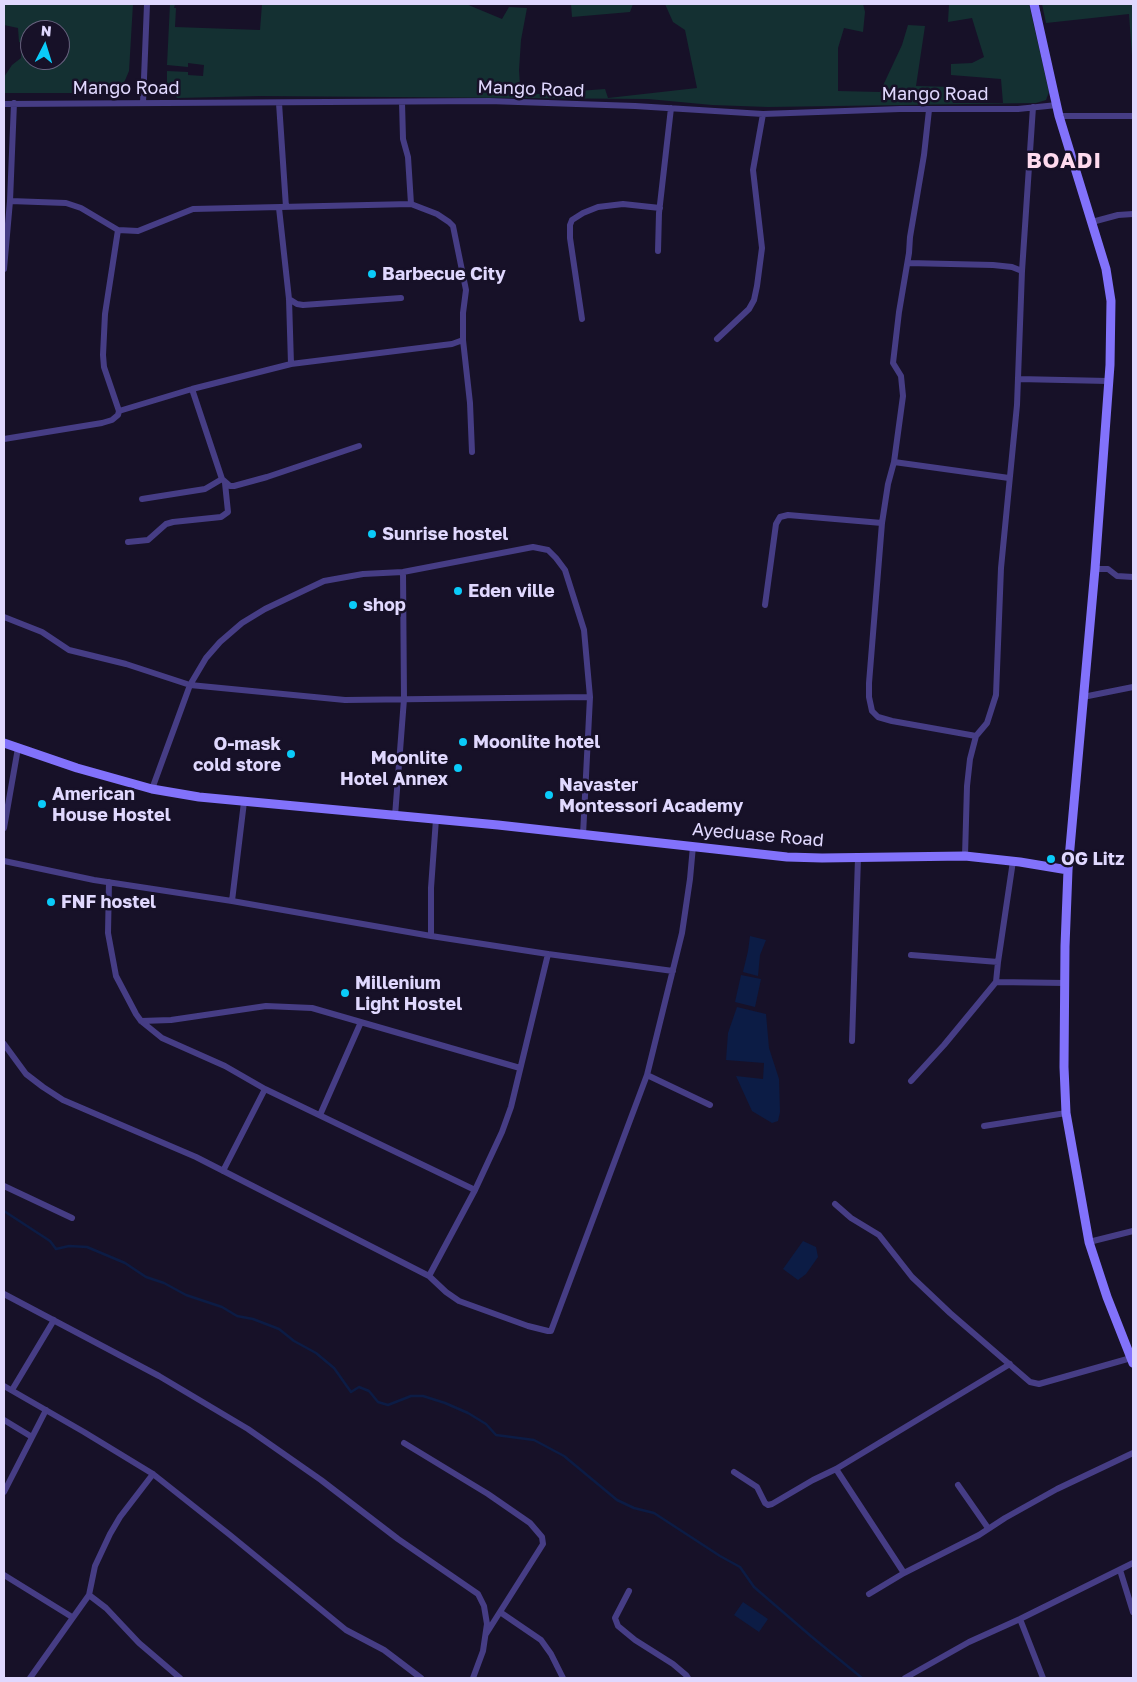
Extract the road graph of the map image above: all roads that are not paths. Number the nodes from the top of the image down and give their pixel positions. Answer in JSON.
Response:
{"nodes":[{"id":1,"x":147,"y":4,"type":"edge"},
{"id":2,"x":1034,"y":4,"type":"edge"},
{"id":3,"x":279,"y":102,"type":"junction"},
{"id":4,"x":402,"y":102,"type":"junction"},
{"id":5,"x":144,"y":103,"type":"junction"},
{"id":6,"x":4,"y":104,"type":"edge"},
{"id":7,"x":14,"y":104,"type":"junction"},
{"id":8,"x":1057,"y":105,"type":"junction"},
{"id":9,"x":1033,"y":107,"type":"junction"},
{"id":10,"x":671,"y":108,"type":"junction"},
{"id":11,"x":929,"y":110,"type":"junction"},
{"id":12,"x":763,"y":114,"type":"junction"},
{"id":13,"x":1059,"y":116,"type":"junction"},
{"id":14,"x":1133,"y":116,"type":"edge"},
{"id":15,"x":10,"y":201,"type":"junction"},
{"id":16,"x":411,"y":204,"type":"junction"},
{"id":17,"x":282,"y":207,"type":"junction"},
{"id":18,"x":660,"y":208,"type":"junction"},
{"id":19,"x":1133,"y":214,"type":"edge"},
{"id":20,"x":1092,"y":222,"type":"junction"},
{"id":21,"x":118,"y":230,"type":"junction"},
{"id":22,"x":658,"y":251,"type":"dead end"},
{"id":23,"x":5,"y":253,"type":"edge"},
{"id":24,"x":908,"y":263,"type":"junction"},
{"id":25,"x":4,"y":269,"type":"edge"},
{"id":26,"x":1022,"y":271,"type":"junction"},
{"id":27,"x":401,"y":298,"type":"dead end"},
{"id":28,"x":289,"y":299,"type":"junction"},
{"id":29,"x":582,"y":319,"type":"dead end"},
{"id":30,"x":717,"y":339,"type":"dead end"},
{"id":31,"x":463,"y":340,"type":"junction"},
{"id":32,"x":291,"y":364,"type":"junction"},
{"id":33,"x":1018,"y":379,"type":"junction"},
{"id":34,"x":1108,"y":382,"type":"junction"},
{"id":35,"x":192,"y":389,"type":"junction"},
{"id":36,"x":119,"y":411,"type":"junction"},
{"id":37,"x":4,"y":439,"type":"edge"},
{"id":38,"x":359,"y":446,"type":"dead end"},
{"id":39,"x":472,"y":452,"type":"dead end"},
{"id":40,"x":894,"y":462,"type":"junction"},
{"id":41,"x":1009,"y":478,"type":"junction"},
{"id":42,"x":224,"y":481,"type":"junction"},
{"id":43,"x":142,"y":499,"type":"dead end"},
{"id":44,"x":882,"y":523,"type":"junction"},
{"id":45,"x":128,"y":542,"type":"dead end"},
{"id":46,"x":1095,"y":569,"type":"junction"},
{"id":47,"x":403,"y":572,"type":"junction"},
{"id":48,"x":1133,"y":577,"type":"edge"},
{"id":49,"x":766,"y":605,"type":"dead end"},
{"id":50,"x":4,"y":617,"type":"edge"},
{"id":51,"x":190,"y":685,"type":"junction"},
{"id":52,"x":1133,"y":687,"type":"edge"},
{"id":53,"x":590,"y":697,"type":"junction"},
{"id":54,"x":1083,"y":697,"type":"junction"},
{"id":55,"x":404,"y":700,"type":"junction"},
{"id":56,"x":976,"y":736,"type":"junction"},
{"id":57,"x":4,"y":743,"type":"edge"},
{"id":58,"x":18,"y":748,"type":"junction"},
{"id":59,"x":152,"y":789,"type":"junction"},
{"id":60,"x":244,"y":802,"type":"junction"},
{"id":61,"x":394,"y":816,"type":"junction"},
{"id":62,"x":436,"y":819,"type":"junction"},
{"id":63,"x":4,"y":828,"type":"edge"},
{"id":64,"x":583,"y":835,"type":"junction"},
{"id":65,"x":693,"y":846,"type":"junction"},
{"id":66,"x":965,"y":856,"type":"junction"},
{"id":67,"x":858,"y":858,"type":"junction"},
{"id":68,"x":4,"y":861,"type":"edge"},
{"id":69,"x":1013,"y":861,"type":"junction"},
{"id":70,"x":1068,"y":870,"type":"junction"},
{"id":71,"x":109,"y":882,"type":"junction"},
{"id":72,"x":232,"y":901,"type":"junction"},
{"id":73,"x":431,"y":936,"type":"junction"},
{"id":74,"x":548,"y":954,"type":"junction"},
{"id":75,"x":911,"y":955,"type":"dead end"},
{"id":76,"x":998,"y":962,"type":"junction"},
{"id":77,"x":673,"y":971,"type":"junction"},
{"id":78,"x":996,"y":982,"type":"junction"},
{"id":79,"x":1064,"y":983,"type":"junction"},
{"id":80,"x":141,"y":1021,"type":"junction"},
{"id":81,"x":361,"y":1022,"type":"junction"},
{"id":82,"x":852,"y":1041,"type":"dead end"},
{"id":83,"x":4,"y":1044,"type":"edge"},
{"id":84,"x":520,"y":1068,"type":"junction"},
{"id":85,"x":647,"y":1076,"type":"junction"},
{"id":86,"x":910,"y":1081,"type":"dead end"},
{"id":87,"x":265,"y":1089,"type":"junction"},
{"id":88,"x":710,"y":1105,"type":"dead end"},
{"id":89,"x":1066,"y":1112,"type":"junction"},
{"id":90,"x":320,"y":1116,"type":"junction"},
{"id":91,"x":984,"y":1126,"type":"dead end"},
{"id":92,"x":223,"y":1171,"type":"junction"},
{"id":93,"x":4,"y":1186,"type":"edge"},
{"id":94,"x":475,"y":1190,"type":"junction"},
{"id":95,"x":835,"y":1204,"type":"dead end"},
{"id":96,"x":72,"y":1218,"type":"dead end"},
{"id":97,"x":1133,"y":1231,"type":"edge"},
{"id":98,"x":1089,"y":1242,"type":"junction"},
{"id":99,"x":429,"y":1276,"type":"junction"},
{"id":100,"x":4,"y":1294,"type":"edge"},
{"id":101,"x":54,"y":1320,"type":"junction"},
{"id":102,"x":1132,"y":1361,"type":"edge"},
{"id":103,"x":1010,"y":1364,"type":"junction"},
{"id":104,"x":4,"y":1386,"type":"edge"},
{"id":105,"x":12,"y":1390,"type":"junction"},
{"id":106,"x":46,"y":1410,"type":"junction"},
{"id":107,"x":4,"y":1420,"type":"edge"},
{"id":108,"x":32,"y":1437,"type":"junction"},
{"id":109,"x":404,"y":1443,"type":"dead end"},
{"id":110,"x":1133,"y":1453,"type":"edge"},
{"id":111,"x":836,"y":1469,"type":"junction"},
{"id":112,"x":734,"y":1472,"type":"dead end"},
{"id":113,"x":153,"y":1474,"type":"junction"},
{"id":114,"x":958,"y":1486,"type":"dead end"},
{"id":115,"x":4,"y":1492,"type":"edge"},
{"id":116,"x":988,"y":1528,"type":"junction"},
{"id":117,"x":1133,"y":1563,"type":"edge"},
{"id":118,"x":1120,"y":1570,"type":"junction"},
{"id":119,"x":904,"y":1573,"type":"junction"},
{"id":120,"x":4,"y":1574,"type":"edge"},
{"id":121,"x":629,"y":1591,"type":"dead end"},
{"id":122,"x":869,"y":1594,"type":"dead end"},
{"id":123,"x":89,"y":1595,"type":"junction"},
{"id":124,"x":500,"y":1612,"type":"junction"},
{"id":125,"x":1133,"y":1612,"type":"edge"},
{"id":126,"x":72,"y":1617,"type":"junction"},
{"id":127,"x":1020,"y":1619,"type":"junction"},
{"id":128,"x":486,"y":1636,"type":"junction"},
{"id":129,"x":30,"y":1678,"type":"edge"},
{"id":130,"x":180,"y":1678,"type":"edge"},
{"id":131,"x":421,"y":1678,"type":"edge"},
{"id":132,"x":472,"y":1678,"type":"edge"},
{"id":133,"x":563,"y":1678,"type":"edge"},
{"id":134,"x":688,"y":1678,"type":"edge"},
{"id":135,"x":905,"y":1678,"type":"edge"},
{"id":136,"x":1042,"y":1678,"type":"edge"}],
"edges":[{"from":1,"to":5,"type":"street"},
{"from":2,"to":8,"type":"street"},
{"from":3,"to":4,"type":"street","name":"Mango Road"},
{"from":3,"to":5,"type":"street","name":"Mango Road"},
{"from":3,"to":17,"type":"street"},
{"from":4,"to":10,"type":"street","name":"Mango Road"},
{"from":4,"to":16,"type":"street"},
{"from":5,"to":7,"type":"street","name":"Mango Road"},
{"from":6,"to":7,"type":"street","name":"Mango Road"},
{"from":7,"to":15,"type":"street"},
{"from":8,"to":9,"type":"street","name":"Mango Road"},
{"from":8,"to":13,"type":"street"},
{"from":9,"to":11,"type":"street","name":"Mango Road"},
{"from":9,"to":26,"type":"street"},
{"from":10,"to":12,"type":"street","name":"Mango Road"},
{"from":10,"to":18,"type":"street"},
{"from":11,"to":12,"type":"street","name":"Mango Road"},
{"from":11,"to":24,"type":"street"},
{"from":12,"to":30,"type":"street"},
{"from":13,"to":14,"type":"street"},
{"from":13,"to":20,"type":"street"},
{"from":15,"to":21,"type":"street"},
{"from":15,"to":23,"type":"street"},
{"from":16,"to":17,"type":"street"},
{"from":16,"to":31,"type":"street"},
{"from":17,"to":21,"type":"street"},
{"from":17,"to":28,"type":"street"},
{"from":18,"to":22,"type":"street"},
{"from":18,"to":29,"type":"street"},
{"from":19,"to":20,"type":"street"},
{"from":20,"to":34,"type":"street"},
{"from":21,"to":36,"type":"street"},
{"from":23,"to":25,"type":"street"},
{"from":24,"to":26,"type":"street"},
{"from":24,"to":40,"type":"street"},
{"from":26,"to":33,"type":"street"},
{"from":27,"to":28,"type":"street"},
{"from":28,"to":32,"type":"street"},
{"from":31,"to":32,"type":"street"},
{"from":31,"to":39,"type":"street"},
{"from":32,"to":35,"type":"street"},
{"from":33,"to":34,"type":"street"},
{"from":33,"to":41,"type":"street"},
{"from":34,"to":46,"type":"street"},
{"from":35,"to":36,"type":"street"},
{"from":35,"to":42,"type":"street"},
{"from":36,"to":37,"type":"street"},
{"from":38,"to":42,"type":"street"},
{"from":40,"to":41,"type":"street"},
{"from":40,"to":44,"type":"street"},
{"from":41,"to":56,"type":"street"},
{"from":42,"to":43,"type":"street"},
{"from":42,"to":45,"type":"street"},
{"from":44,"to":49,"type":"street"},
{"from":44,"to":56,"type":"street"},
{"from":46,"to":48,"type":"street"},
{"from":46,"to":54,"type":"street"},
{"from":47,"to":51,"type":"street"},
{"from":47,"to":53,"type":"street"},
{"from":47,"to":55,"type":"street"},
{"from":50,"to":51,"type":"street"},
{"from":51,"to":55,"type":"street"},
{"from":51,"to":59,"type":"street"},
{"from":52,"to":54,"type":"street"},
{"from":53,"to":55,"type":"street"},
{"from":53,"to":64,"type":"street"},
{"from":54,"to":70,"type":"street"},
{"from":55,"to":61,"type":"street"},
{"from":56,"to":66,"type":"street"},
{"from":57,"to":58,"type":"street","name":"Ayeduase Road"},
{"from":58,"to":59,"type":"street","name":"Ayeduase Road"},
{"from":58,"to":63,"type":"street"},
{"from":59,"to":60,"type":"street","name":"Ayeduase Road"},
{"from":60,"to":61,"type":"street","name":"Ayeduase Road"},
{"from":60,"to":72,"type":"street"},
{"from":61,"to":62,"type":"street","name":"Ayeduase Road"},
{"from":62,"to":64,"type":"street","name":"Ayeduase Road"},
{"from":62,"to":73,"type":"street"},
{"from":64,"to":65,"type":"street","name":"Ayeduase Road"},
{"from":65,"to":67,"type":"street","name":"Ayeduase Road"},
{"from":65,"to":77,"type":"street"},
{"from":66,"to":67,"type":"street","name":"Ayeduase Road"},
{"from":66,"to":69,"type":"street","name":"Ayeduase Road"},
{"from":67,"to":82,"type":"street"},
{"from":68,"to":71,"type":"street"},
{"from":69,"to":70,"type":"street","name":"Ayeduase Road"},
{"from":69,"to":76,"type":"street"},
{"from":70,"to":79,"type":"street"},
{"from":71,"to":72,"type":"street"},
{"from":71,"to":80,"type":"street"},
{"from":72,"to":73,"type":"street"},
{"from":73,"to":74,"type":"street"},
{"from":74,"to":77,"type":"street"},
{"from":74,"to":84,"type":"street"},
{"from":75,"to":76,"type":"street"},
{"from":76,"to":78,"type":"street"},
{"from":77,"to":85,"type":"street"},
{"from":78,"to":79,"type":"street"},
{"from":78,"to":86,"type":"street"},
{"from":79,"to":89,"type":"street"},
{"from":80,"to":81,"type":"street"},
{"from":80,"to":87,"type":"street"},
{"from":81,"to":84,"type":"street"},
{"from":81,"to":90,"type":"street"},
{"from":83,"to":92,"type":"street"},
{"from":84,"to":94,"type":"street"},
{"from":85,"to":88,"type":"street"},
{"from":85,"to":99,"type":"street"},
{"from":87,"to":90,"type":"street"},
{"from":87,"to":92,"type":"street"},
{"from":89,"to":91,"type":"street"},
{"from":89,"to":98,"type":"street"},
{"from":90,"to":94,"type":"street"},
{"from":92,"to":99,"type":"street"},
{"from":93,"to":96,"type":"street"},
{"from":94,"to":99,"type":"street"},
{"from":95,"to":103,"type":"street"},
{"from":97,"to":98,"type":"street"},
{"from":98,"to":102,"type":"street"},
{"from":100,"to":101,"type":"street"},
{"from":101,"to":105,"type":"street"},
{"from":101,"to":128,"type":"street"},
{"from":102,"to":103,"type":"street"},
{"from":103,"to":111,"type":"street"},
{"from":104,"to":105,"type":"street"},
{"from":105,"to":106,"type":"street"},
{"from":106,"to":108,"type":"street"},
{"from":106,"to":113,"type":"street"},
{"from":107,"to":108,"type":"street"},
{"from":108,"to":115,"type":"street"},
{"from":109,"to":124,"type":"street"},
{"from":110,"to":116,"type":"street"},
{"from":111,"to":112,"type":"street"},
{"from":111,"to":119,"type":"street"},
{"from":113,"to":123,"type":"street"},
{"from":113,"to":131,"type":"street"},
{"from":114,"to":116,"type":"street"},
{"from":116,"to":119,"type":"street"},
{"from":117,"to":118,"type":"street"},
{"from":118,"to":125,"type":"street"},
{"from":118,"to":127,"type":"street"},
{"from":119,"to":122,"type":"street"},
{"from":120,"to":126,"type":"street"},
{"from":121,"to":134,"type":"street"},
{"from":123,"to":126,"type":"street"},
{"from":123,"to":130,"type":"street"},
{"from":124,"to":128,"type":"street"},
{"from":124,"to":133,"type":"street"},
{"from":126,"to":129,"type":"street"},
{"from":127,"to":135,"type":"street"},
{"from":127,"to":136,"type":"street"},
{"from":128,"to":132,"type":"street"}]}
